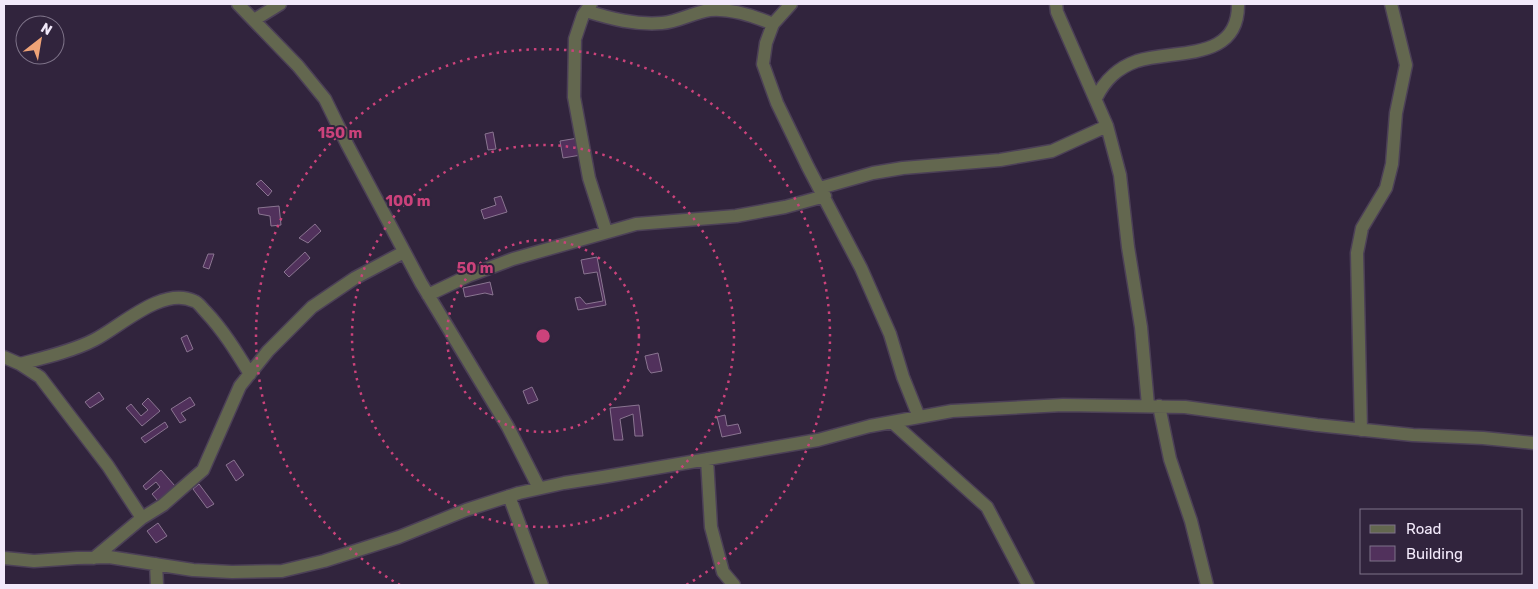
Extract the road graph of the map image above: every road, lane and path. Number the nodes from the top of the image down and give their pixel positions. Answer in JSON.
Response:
{"nodes":[{"id":1,"x":238,"y":4,"type":"edge"},
{"id":2,"x":280,"y":4,"type":"edge"},
{"id":3,"x":791,"y":4,"type":"edge"},
{"id":4,"x":1056,"y":4,"type":"edge"},
{"id":5,"x":1238,"y":4,"type":"edge"},
{"id":6,"x":1391,"y":4,"type":"edge"},
{"id":7,"x":589,"y":7,"type":"edge"},
{"id":8,"x":254,"y":20,"type":"junction"},
{"id":9,"x":773,"y":24,"type":"junction"},
{"id":10,"x":1096,"y":98,"type":"junction"},
{"id":11,"x":1107,"y":126,"type":"junction"},
{"id":12,"x":822,"y":192,"type":"junction"},
{"id":13,"x":606,"y":231,"type":"junction"},
{"id":14,"x":404,"y":252,"type":"junction"},
{"id":15,"x":428,"y":295,"type":"junction"},
{"id":16,"x":4,"y":356,"type":"edge"},
{"id":17,"x":20,"y":364,"type":"junction"},
{"id":18,"x":250,"y":374,"type":"junction"},
{"id":19,"x":1153,"y":406,"type":"junction"},
{"id":20,"x":919,"y":417,"type":"junction"},
{"id":21,"x":892,"y":422,"type":"junction"},
{"id":22,"x":1361,"y":430,"type":"junction"},
{"id":23,"x":1534,"y":443,"type":"edge"},
{"id":24,"x":707,"y":459,"type":"junction"},
{"id":25,"x":539,"y":488,"type":"junction"},
{"id":26,"x":509,"y":496,"type":"junction"},
{"id":27,"x":142,"y":518,"type":"junction"},
{"id":28,"x":4,"y":558,"type":"edge"},
{"id":29,"x":94,"y":558,"type":"junction"},
{"id":30,"x":156,"y":564,"type":"junction"},
{"id":31,"x":157,"y":585,"type":"edge"},
{"id":32,"x":542,"y":585,"type":"edge"},
{"id":33,"x":734,"y":585,"type":"edge"},
{"id":34,"x":1028,"y":585,"type":"edge"},
{"id":35,"x":1206,"y":585,"type":"edge"}],
"edges":[{"from":1,"to":8,"type":"street"},
{"from":2,"to":8,"type":"street"},
{"from":3,"to":9,"type":"street"},
{"from":4,"to":10,"type":"street"},
{"from":5,"to":10,"type":"street"},
{"from":6,"to":22,"type":"street"},
{"from":7,"to":9,"type":"street"},
{"from":7,"to":13,"type":"street"},
{"from":8,"to":14,"type":"street"},
{"from":9,"to":12,"type":"street"},
{"from":10,"to":11,"type":"street"},
{"from":11,"to":12,"type":"street"},
{"from":11,"to":19,"type":"street"},
{"from":12,"to":13,"type":"street"},
{"from":12,"to":20,"type":"street"},
{"from":13,"to":15,"type":"street"},
{"from":14,"to":15,"type":"street"},
{"from":14,"to":18,"type":"street"},
{"from":15,"to":25,"type":"street"},
{"from":16,"to":17,"type":"street"},
{"from":17,"to":18,"type":"street"},
{"from":17,"to":27,"type":"street"},
{"from":18,"to":27,"type":"street"},
{"from":19,"to":20,"type":"street"},
{"from":19,"to":22,"type":"street"},
{"from":19,"to":35,"type":"street"},
{"from":20,"to":21,"type":"street"},
{"from":21,"to":24,"type":"street"},
{"from":21,"to":34,"type":"street"},
{"from":22,"to":23,"type":"street"},
{"from":24,"to":25,"type":"street"},
{"from":24,"to":33,"type":"street"},
{"from":25,"to":26,"type":"street"},
{"from":26,"to":30,"type":"street"},
{"from":26,"to":32,"type":"street"},
{"from":27,"to":29,"type":"street"},
{"from":28,"to":29,"type":"street"},
{"from":29,"to":30,"type":"street"},
{"from":30,"to":31,"type":"street"}]}
